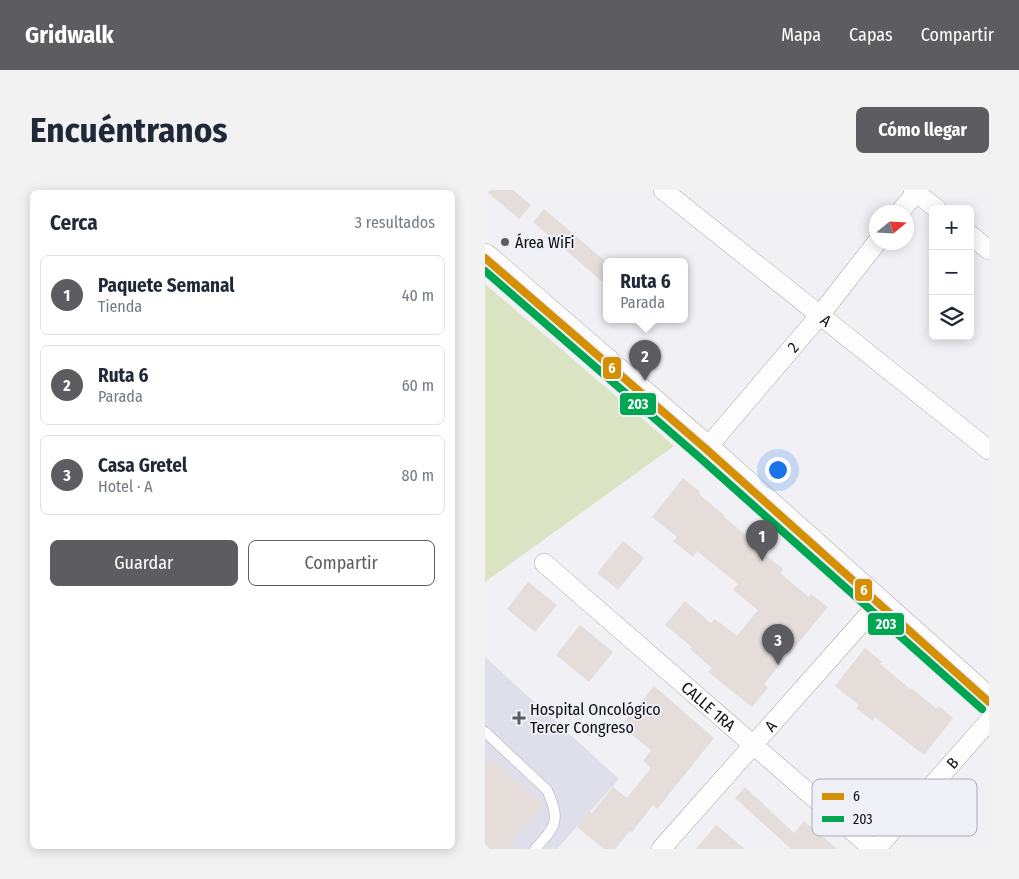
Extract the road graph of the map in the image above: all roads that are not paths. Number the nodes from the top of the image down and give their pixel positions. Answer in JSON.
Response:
{"nodes":[{"id":1,"x":663,"y":190,"type":"edge"},
{"id":2,"x":916,"y":191,"type":"edge"},
{"id":3,"x":905,"y":205,"type":"edge"},
{"id":4,"x":932,"y":205,"type":"edge"},
{"id":5,"x":974,"y":238,"type":"edge"},
{"id":6,"x":871,"y":250,"type":"edge"},
{"id":7,"x":989,"y":250,"type":"edge"},
{"id":8,"x":485,"y":258,"type":"edge"},
{"id":9,"x":820,"y":315,"type":"junction"},
{"id":10,"x":706,"y":448,"type":"junction"},
{"id":11,"x":989,"y":450,"type":"edge"},
{"id":12,"x":544,"y":563,"type":"dead end"},
{"id":13,"x":879,"y":603,"type":"junction"},
{"id":14,"x":989,"y":702,"type":"edge"},
{"id":15,"x":989,"y":721,"type":"edge"},
{"id":16,"x":485,"y":732,"type":"edge"},
{"id":17,"x":753,"y":744,"type":"junction"},
{"id":18,"x":937,"y":779,"type":"edge"},
{"id":19,"x":812,"y":795,"type":"edge"},
{"id":20,"x":859,"y":836,"type":"edge"},
{"id":21,"x":886,"y":836,"type":"edge"},
{"id":22,"x":535,"y":849,"type":"edge"},
{"id":23,"x":661,"y":849,"type":"edge"},
{"id":24,"x":874,"y":849,"type":"edge"}],
"edges":[{"from":1,"to":9,"type":"street","name":"A"},
{"from":2,"to":3,"type":"street"},
{"from":2,"to":4,"type":"street"},
{"from":5,"to":7,"type":"street"},
{"from":6,"to":9,"type":"street","name":"2"},
{"from":8,"to":10,"type":"main road"},
{"from":9,"to":10,"type":"street","name":"2"},
{"from":9,"to":11,"type":"street","name":"A"},
{"from":10,"to":13,"type":"main road"},
{"from":12,"to":17,"type":"street","name":"CALLE 1RA"},
{"from":13,"to":14,"type":"main road"},
{"from":13,"to":17,"type":"street","name":"A"},
{"from":15,"to":18,"type":"street","name":"B"},
{"from":16,"to":22,"type":"lane"},
{"from":17,"to":19,"type":"street","name":"CALLE 1RA"},
{"from":17,"to":23,"type":"street","name":"A"},
{"from":20,"to":24,"type":"street","name":"CALLE 1RA"},
{"from":21,"to":24,"type":"street","name":"B"}]}
